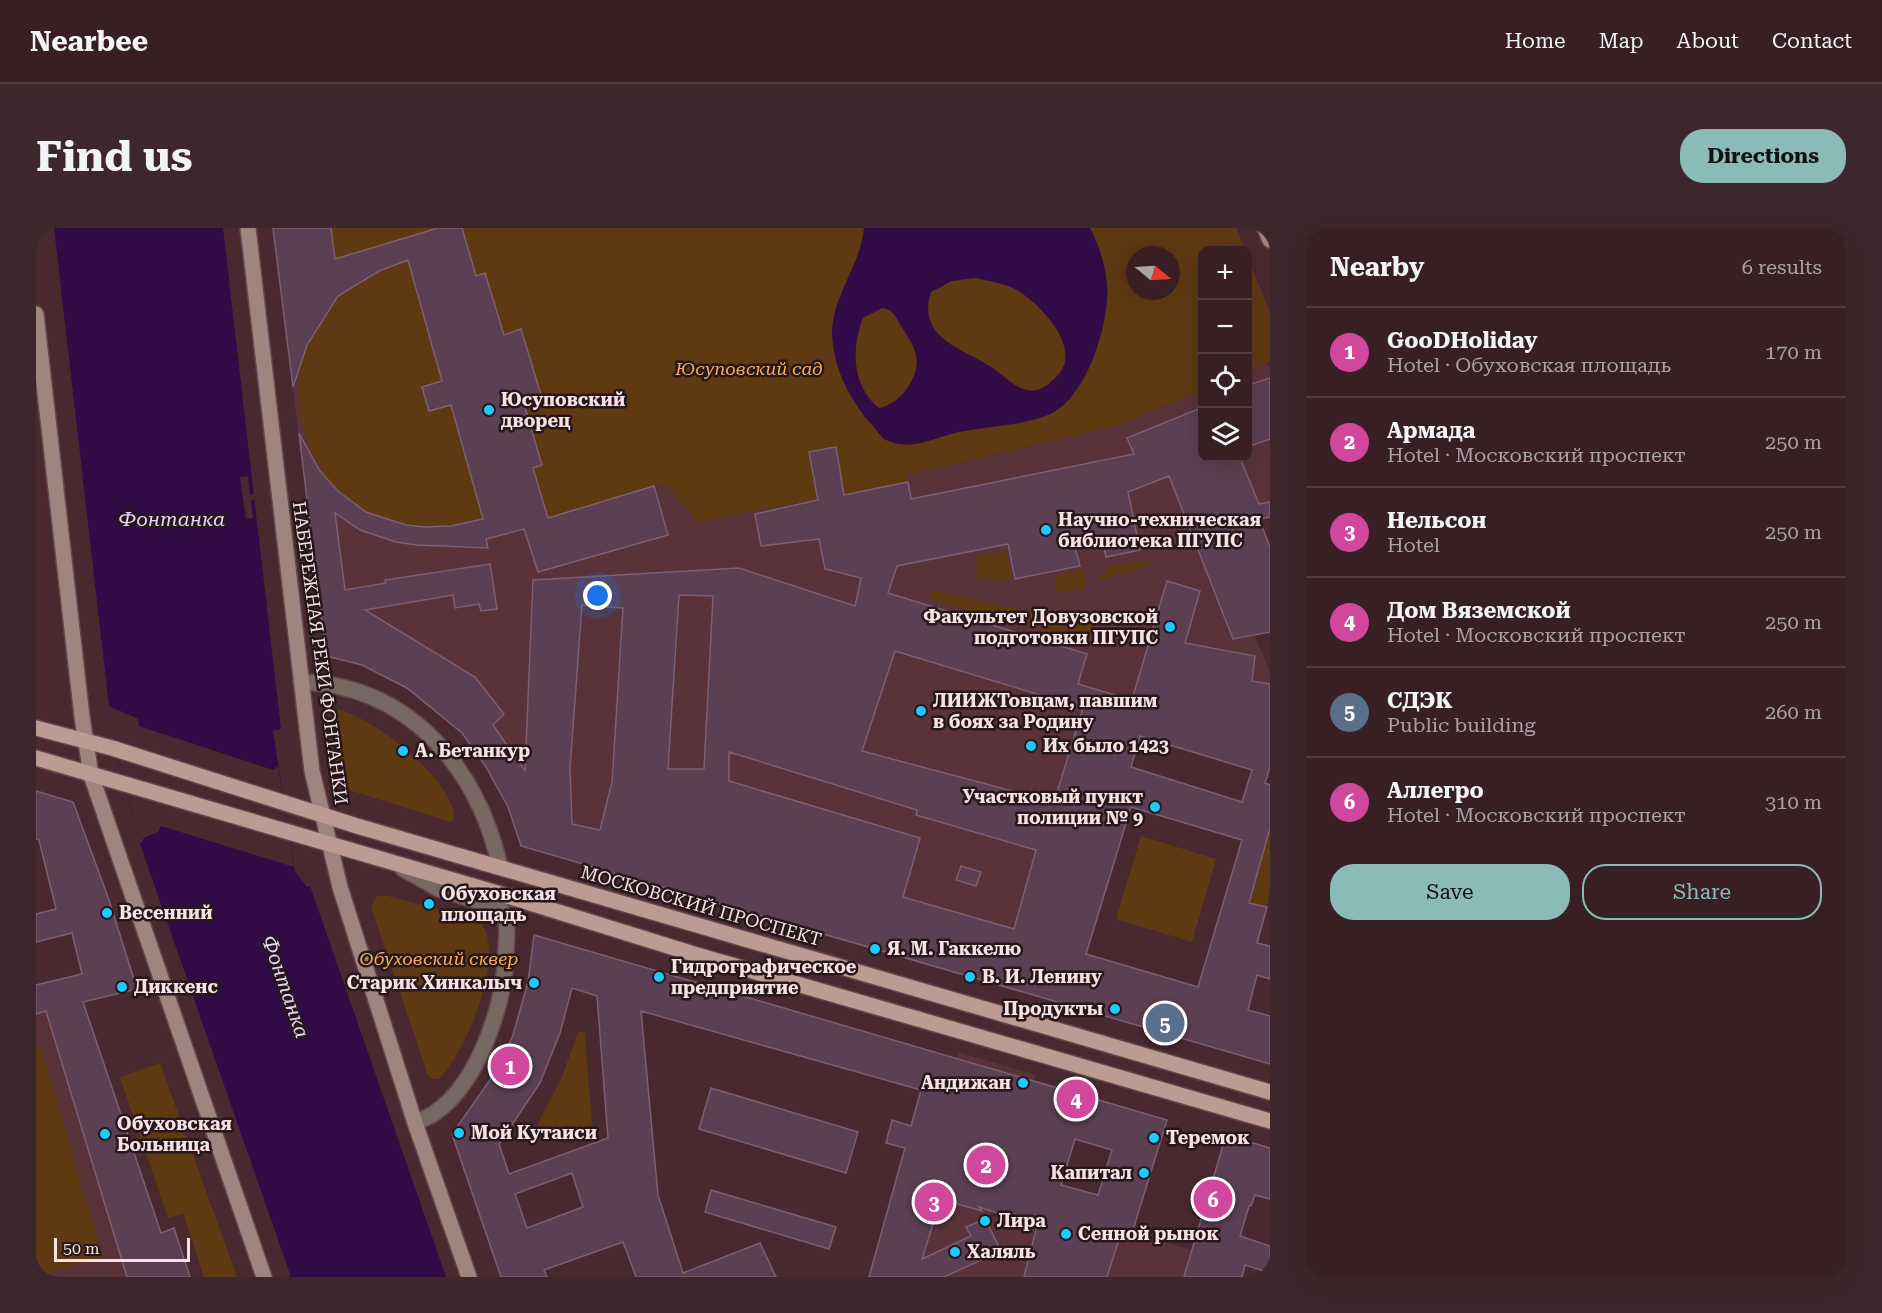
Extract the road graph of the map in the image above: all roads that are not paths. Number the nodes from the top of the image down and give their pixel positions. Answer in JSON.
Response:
{"nodes":[{"id":1,"x":248,"y":228,"type":"edge"},
{"id":2,"x":1266,"y":228,"type":"edge"},
{"id":3,"x":1270,"y":240,"type":"edge"},
{"id":4,"x":36,"y":314,"type":"edge"},
{"id":5,"x":302,"y":682,"type":"junction"},
{"id":6,"x":36,"y":728,"type":"edge"},
{"id":7,"x":85,"y":742,"type":"junction"},
{"id":8,"x":36,"y":758,"type":"edge"},
{"id":9,"x":91,"y":775,"type":"junction"},
{"id":10,"x":322,"y":815,"type":"junction"},
{"id":11,"x":328,"y":844,"type":"junction"},
{"id":12,"x":393,"y":863,"type":"junction"},
{"id":13,"x":500,"y":867,"type":"junction"},
{"id":14,"x":1270,"y":1092,"type":"edge"},
{"id":15,"x":1270,"y":1121,"type":"edge"},
{"id":16,"x":415,"y":1123,"type":"junction"},
{"id":17,"x":264,"y":1277,"type":"edge"},
{"id":18,"x":469,"y":1277,"type":"edge"}],
"edges":[{"from":1,"to":5,"type":"main road","name":"НАБЕРЕЖНАЯ РЕКИ ФОНТАНКИ"},
{"from":2,"to":3,"type":"main road"},
{"from":4,"to":7,"type":"main road"},
{"from":5,"to":10,"type":"main road","name":"НАБЕРЕЖНАЯ РЕКИ ФОНТАНКИ"},
{"from":5,"to":13,"type":"street"},
{"from":6,"to":7,"type":"main road"},
{"from":7,"to":9,"type":"main road"},
{"from":7,"to":10,"type":"main road","name":"МОСКОВСКИЙ ПРОСПЕКТ"},
{"from":8,"to":9,"type":"main road"},
{"from":9,"to":11,"type":"main road"},
{"from":9,"to":17,"type":"main road"},
{"from":10,"to":11,"type":"main road","name":"НАБЕРЕЖНАЯ РЕКИ ФОНТАНКИ"},
{"from":10,"to":13,"type":"main road","name":"МОСКОВСКИЙ ПРОСПЕКТ"},
{"from":11,"to":12,"type":"main road"},
{"from":11,"to":16,"type":"main road","name":"НАБЕРЕЖНАЯ РЕКИ ФОНТАНКИ"},
{"from":12,"to":15,"type":"main road"},
{"from":12,"to":16,"type":"street"},
{"from":13,"to":14,"type":"main road","name":"МОСКОВСКИЙ ПРОСПЕКТ"},
{"from":16,"to":18,"type":"main road","name":"НАБЕРЕЖНАЯ РЕКИ ФОНТАНКИ"}]}
